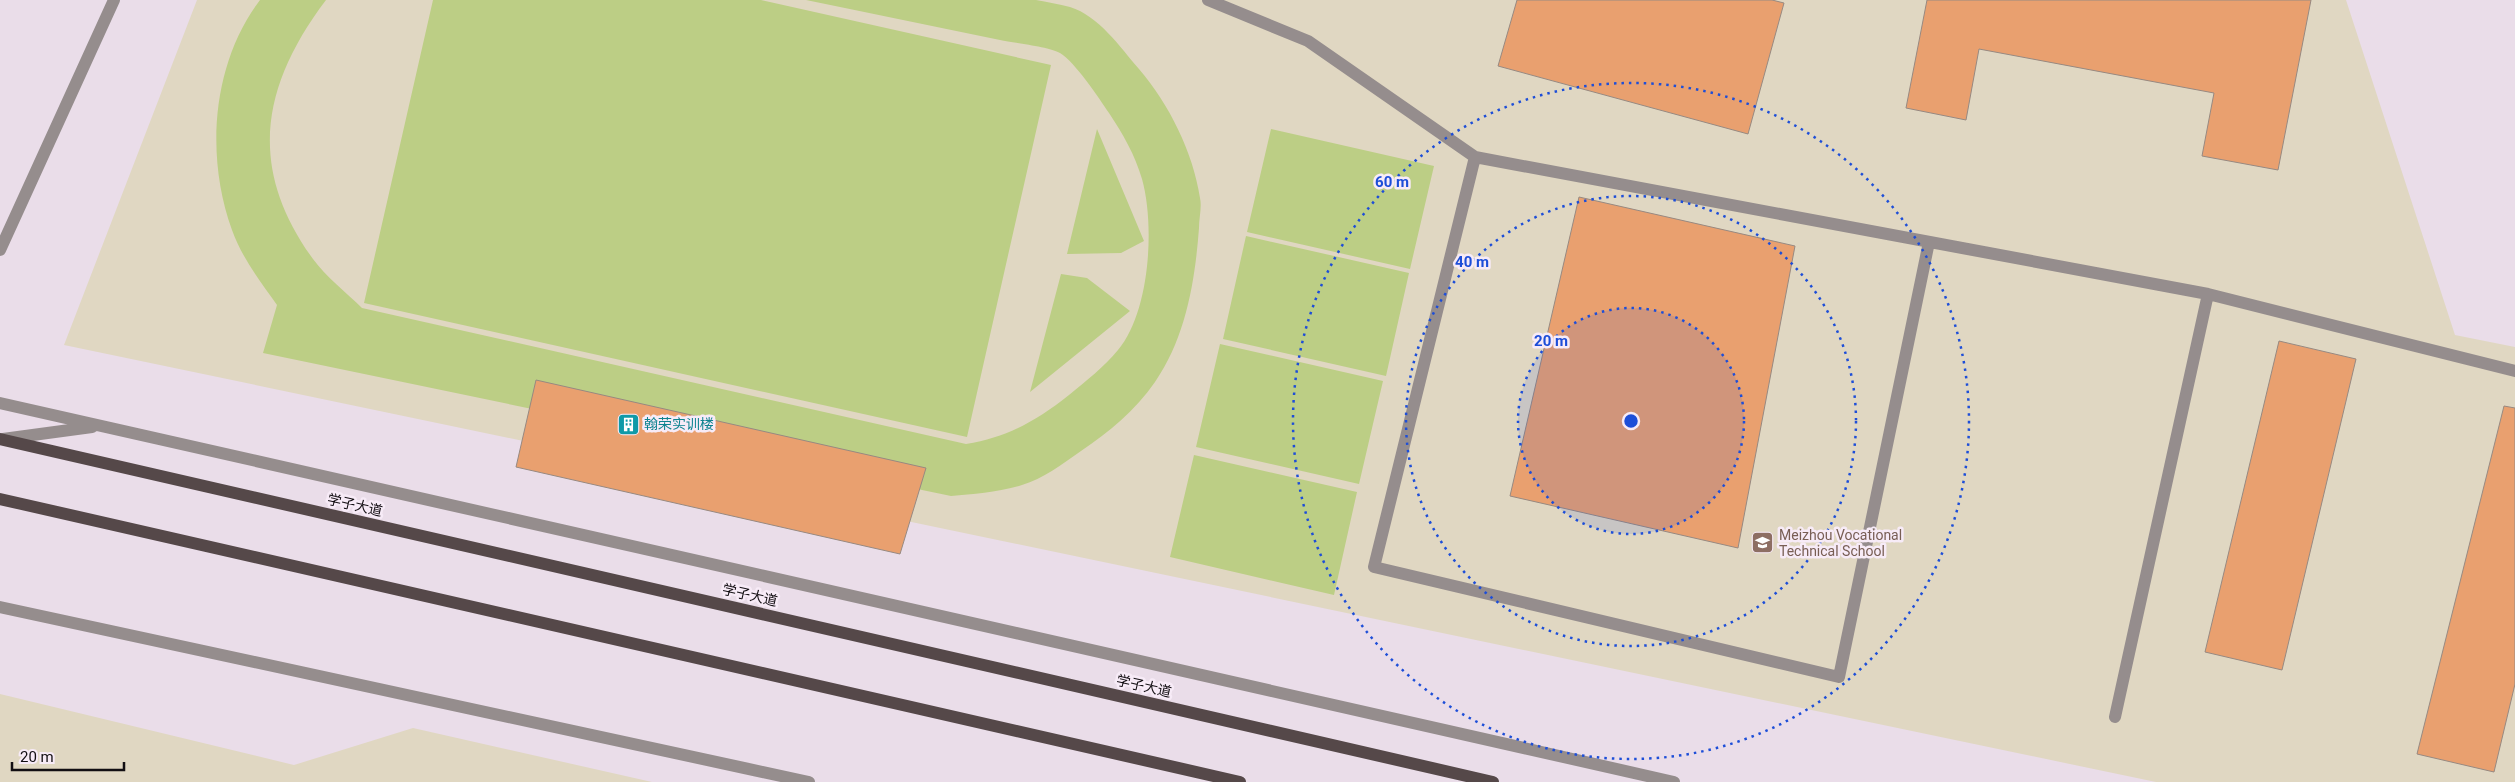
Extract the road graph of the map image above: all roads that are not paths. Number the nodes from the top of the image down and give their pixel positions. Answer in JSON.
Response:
{"nodes":[{"id":1,"x":114,"y":0,"type":"edge"},
{"id":2,"x":1208,"y":0,"type":"edge"},
{"id":3,"x":1475,"y":157,"type":"junction"},
{"id":4,"x":1929,"y":242,"type":"junction"},
{"id":5,"x":0,"y":250,"type":"edge"},
{"id":6,"x":2208,"y":294,"type":"junction"},
{"id":7,"x":2515,"y":371,"type":"edge"},
{"id":8,"x":0,"y":403,"type":"edge"},
{"id":9,"x":99,"y":426,"type":"junction"},
{"id":10,"x":2,"y":439,"type":"edge"},
{"id":11,"x":0,"y":500,"type":"edge"},
{"id":12,"x":0,"y":607,"type":"edge"},
{"id":13,"x":2114,"y":717,"type":"dead end"},
{"id":14,"x":809,"y":782,"type":"edge"},
{"id":15,"x":1240,"y":782,"type":"edge"},
{"id":16,"x":1492,"y":782,"type":"edge"},
{"id":17,"x":1674,"y":782,"type":"edge"}],
"edges":[{"from":1,"to":5,"type":"street"},
{"from":2,"to":3,"type":"street"},
{"from":3,"to":4,"type":"street"},
{"from":3,"to":4,"type":"street"},
{"from":4,"to":6,"type":"street"},
{"from":6,"to":7,"type":"street"},
{"from":6,"to":13,"type":"street"},
{"from":8,"to":9,"type":"street"},
{"from":9,"to":10,"type":"street"},
{"from":9,"to":17,"type":"street"},
{"from":10,"to":16,"type":"main road","name":"学子大道"},
{"from":11,"to":15,"type":"main road"},
{"from":12,"to":14,"type":"street"}]}
